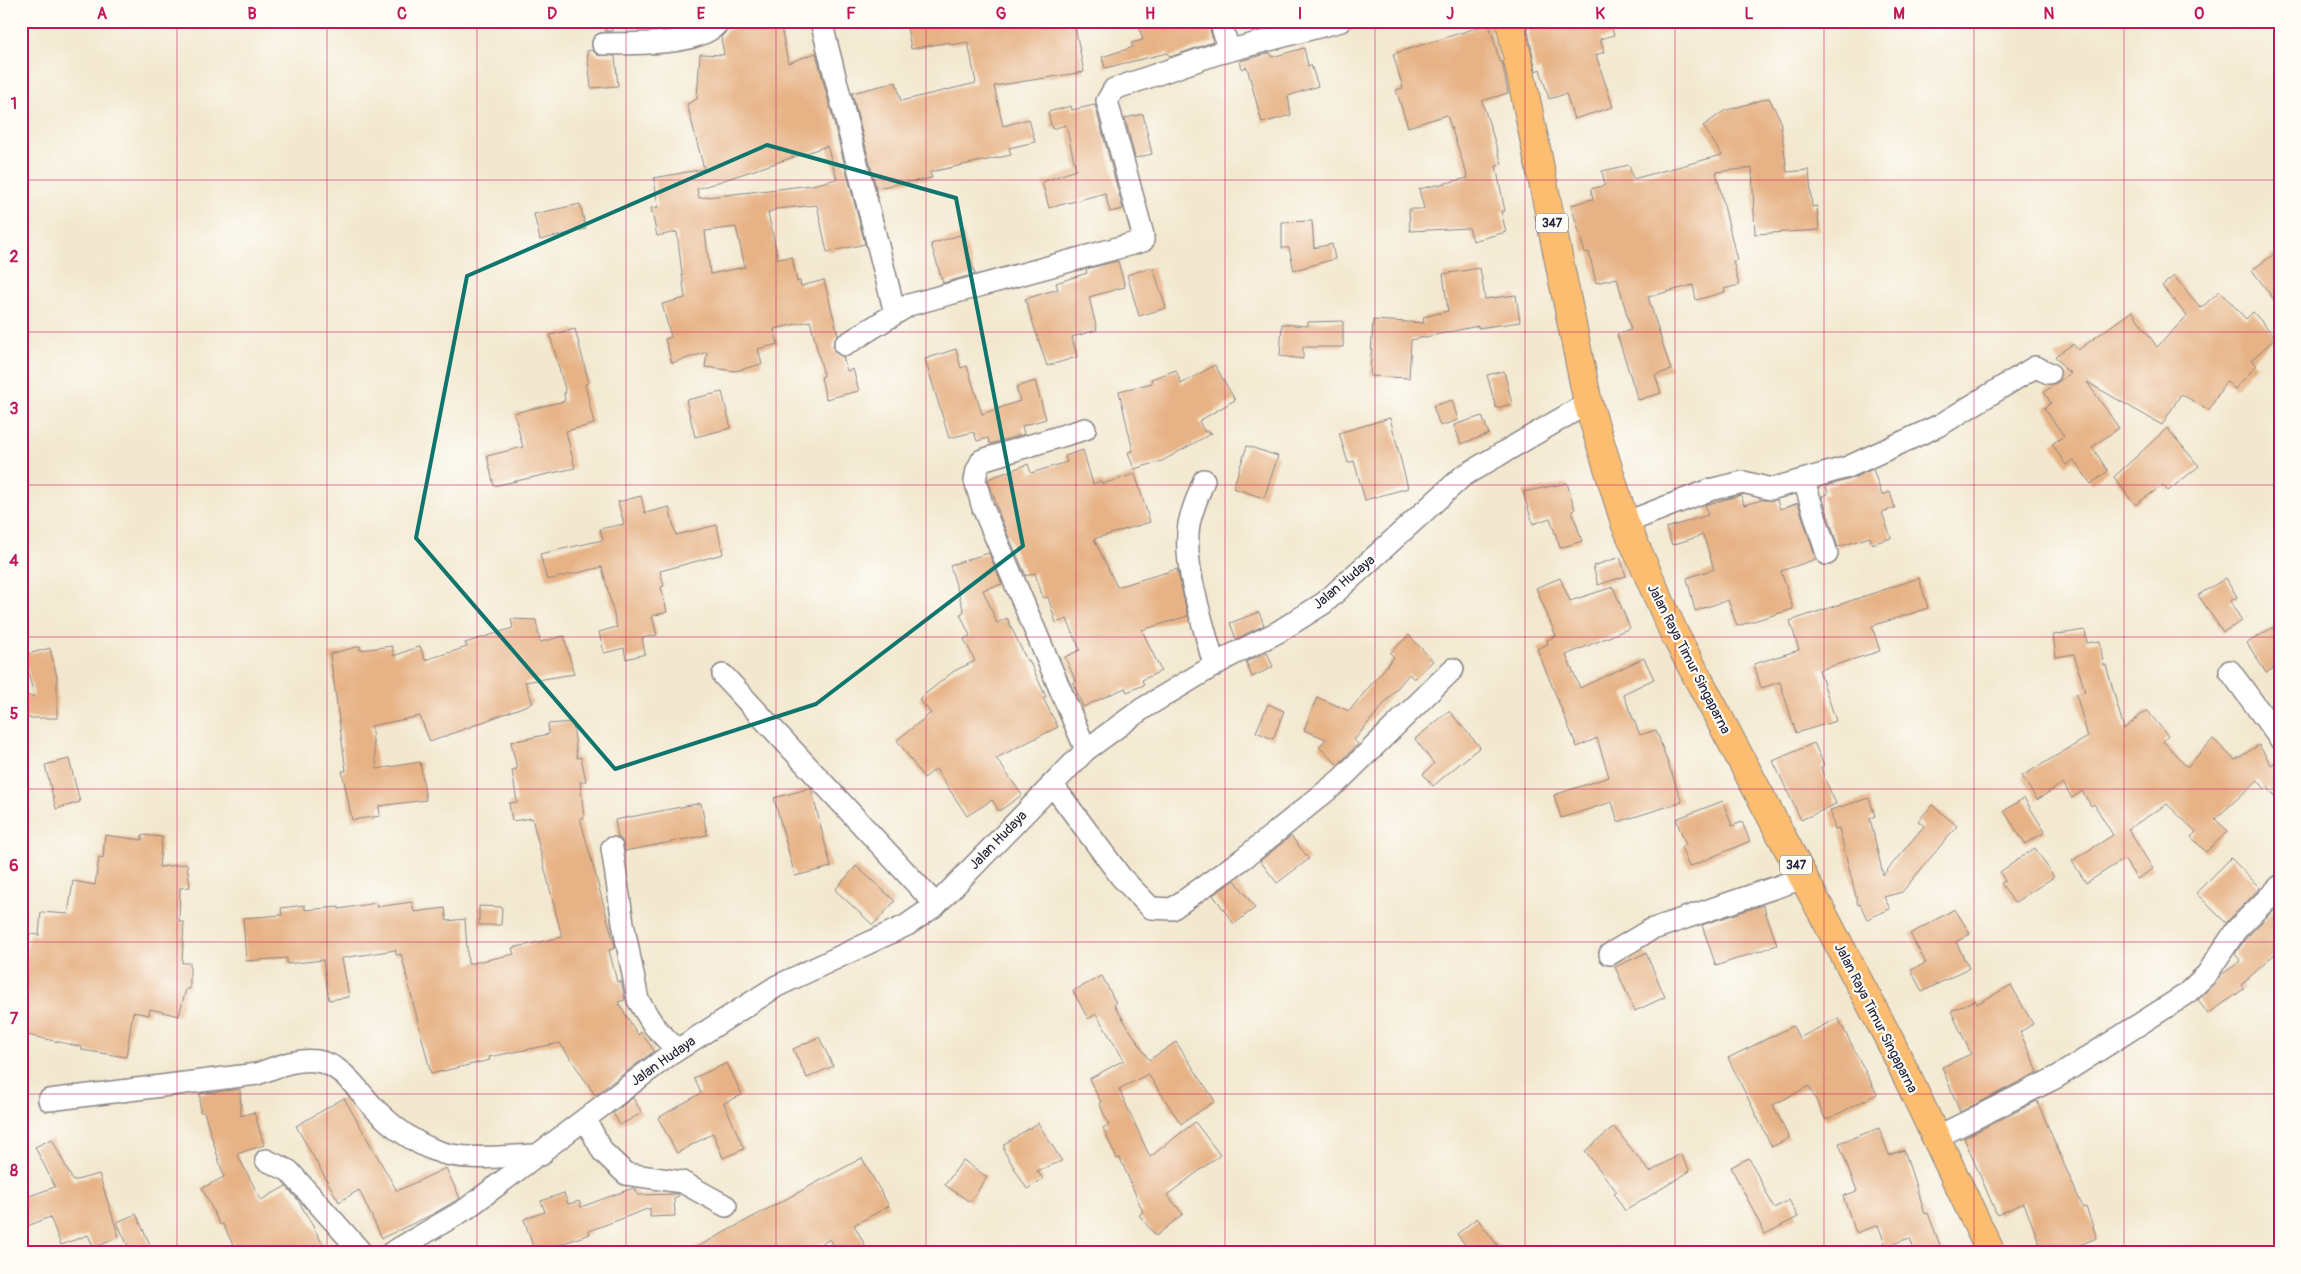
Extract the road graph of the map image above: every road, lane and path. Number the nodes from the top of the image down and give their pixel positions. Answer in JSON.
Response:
{"nodes":[{"id":1,"x":719,"y":21,"type":"edge"},
{"id":2,"x":821,"y":21,"type":"edge"},
{"id":3,"x":1220,"y":21,"type":"edge"},
{"id":4,"x":1341,"y":21,"type":"edge"},
{"id":5,"x":1510,"y":21,"type":"edge"},
{"id":6,"x":603,"y":44,"type":"dead end"},
{"id":7,"x":1229,"y":50,"type":"junction"},
{"id":8,"x":895,"y":313,"type":"junction"},
{"id":9,"x":845,"y":345,"type":"dead end"},
{"id":10,"x":2049,"y":373,"type":"dead end"},
{"id":11,"x":1591,"y":414,"type":"junction"},
{"id":12,"x":1085,"y":429,"type":"dead end"},
{"id":13,"x":1204,"y":480,"type":"dead end"},
{"id":14,"x":1804,"y":481,"type":"junction"},
{"id":15,"x":1624,"y":523,"type":"junction"},
{"id":16,"x":1827,"y":554,"type":"dead end"},
{"id":17,"x":1214,"y":666,"type":"junction"},
{"id":18,"x":1453,"y":669,"type":"dead end"},
{"id":19,"x":2230,"y":671,"type":"dead end"},
{"id":20,"x":722,"y":675,"type":"dead end"},
{"id":21,"x":2280,"y":739,"type":"edge"},
{"id":22,"x":1086,"y":750,"type":"junction"},
{"id":23,"x":1052,"y":784,"type":"junction"},
{"id":24,"x":612,"y":848,"type":"dead end"},
{"id":25,"x":1803,"y":878,"type":"junction"},
{"id":26,"x":2280,"y":886,"type":"edge"},
{"id":27,"x":936,"y":905,"type":"junction"},
{"id":28,"x":1610,"y":954,"type":"dead end"},
{"id":29,"x":677,"y":1050,"type":"junction"},
{"id":30,"x":49,"y":1100,"type":"dead end"},
{"id":31,"x":585,"y":1119,"type":"junction"},
{"id":32,"x":1937,"y":1136,"type":"junction"},
{"id":33,"x":541,"y":1154,"type":"junction"},
{"id":34,"x":266,"y":1160,"type":"dead end"},
{"id":35,"x":726,"y":1206,"type":"dead end"},
{"id":36,"x":362,"y":1253,"type":"edge"},
{"id":37,"x":391,"y":1253,"type":"edge"},
{"id":38,"x":1991,"y":1253,"type":"edge"}],
"edges":[{"from":1,"to":6,"type":"street"},
{"from":2,"to":8,"type":"street"},
{"from":3,"to":7,"type":"street"},
{"from":4,"to":7,"type":"street"},
{"from":5,"to":11,"type":"main road","name":"Jalan Raya Timur Singaparna","number":"347"},
{"from":7,"to":8,"type":"street"},
{"from":8,"to":9,"type":"street"},
{"from":10,"to":14,"type":"street"},
{"from":11,"to":15,"type":"main road","name":"Jalan Raya Timur Singaparna","number":"347"},
{"from":11,"to":17,"type":"street","name":"Jalan Hudaya"},
{"from":12,"to":22,"type":"street"},
{"from":13,"to":17,"type":"street"},
{"from":14,"to":15,"type":"street"},
{"from":14,"to":16,"type":"street"},
{"from":15,"to":25,"type":"main road","name":"Jalan Raya Timur Singaparna","number":"347"},
{"from":17,"to":22,"type":"street","name":"Jalan Hudaya"},
{"from":18,"to":23,"type":"street"},
{"from":19,"to":21,"type":"street"},
{"from":20,"to":27,"type":"street"},
{"from":22,"to":23,"type":"street","name":"Jalan Hudaya"},
{"from":23,"to":27,"type":"street","name":"Jalan Hudaya"},
{"from":24,"to":29,"type":"street"},
{"from":25,"to":28,"type":"street"},
{"from":25,"to":32,"type":"main road","name":"Jalan Raya Timur Singaparna","number":"347"},
{"from":26,"to":32,"type":"street"},
{"from":27,"to":29,"type":"street","name":"Jalan Hudaya"},
{"from":29,"to":31,"type":"street","name":"Jalan Hudaya"},
{"from":30,"to":33,"type":"street"},
{"from":31,"to":33,"type":"street","name":"Jalan Hudaya"},
{"from":31,"to":35,"type":"street"},
{"from":32,"to":38,"type":"main road","name":"Jalan Raya Timur Singaparna","number":"347"},
{"from":33,"to":37,"type":"street","name":"Jalan Hudaya"},
{"from":34,"to":36,"type":"street"}]}
